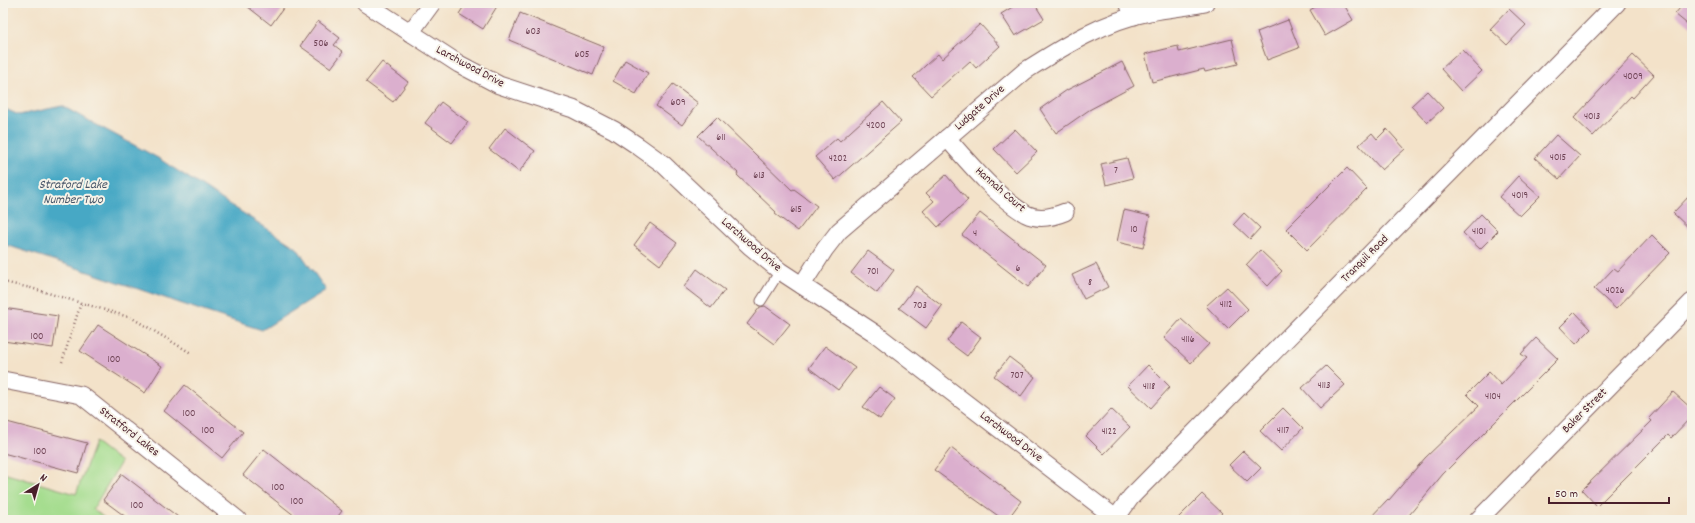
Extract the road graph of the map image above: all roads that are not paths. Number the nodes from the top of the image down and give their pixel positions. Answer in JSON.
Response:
{"nodes":[{"id":1,"x":365,"y":3,"type":"edge"},
{"id":2,"x":432,"y":3,"type":"edge"},
{"id":3,"x":1205,"y":3,"type":"edge"},
{"id":4,"x":1617,"y":3,"type":"edge"},
{"id":5,"x":1131,"y":10,"type":"edge"},
{"id":6,"x":410,"y":33,"type":"junction"},
{"id":7,"x":947,"y":138,"type":"junction"},
{"id":8,"x":1065,"y":212,"type":"dead end"},
{"id":9,"x":780,"y":271,"type":"junction"},
{"id":10,"x":802,"y":286,"type":"junction"},
{"id":11,"x":761,"y":301,"type":"dead end"},
{"id":12,"x":1692,"y":302,"type":"edge"},
{"id":13,"x":3,"y":380,"type":"edge"},
{"id":14,"x":1117,"y":519,"type":"edge"},
{"id":15,"x":238,"y":520,"type":"edge"},
{"id":16,"x":1478,"y":520,"type":"edge"}],
"edges":[{"from":1,"to":6,"type":"street","name":"Larchwood Drive"},
{"from":2,"to":6,"type":"street"},
{"from":3,"to":5,"type":"street","name":"Ludgate Drive"},
{"from":4,"to":14,"type":"street","name":"Tranquil Road"},
{"from":5,"to":7,"type":"street","name":"Ludgate Drive"},
{"from":6,"to":9,"type":"street","name":"Larchwood Drive"},
{"from":7,"to":8,"type":"street","name":"Hannah Court"},
{"from":7,"to":10,"type":"street","name":"Ludgate Drive"},
{"from":9,"to":10,"type":"street","name":"Larchwood Drive"},
{"from":9,"to":11,"type":"lane"},
{"from":10,"to":14,"type":"street","name":"Larchwood Drive"},
{"from":12,"to":16,"type":"street","name":"Baker Street"},
{"from":13,"to":15,"type":"street","name":"Stratford Lakes"}]}
